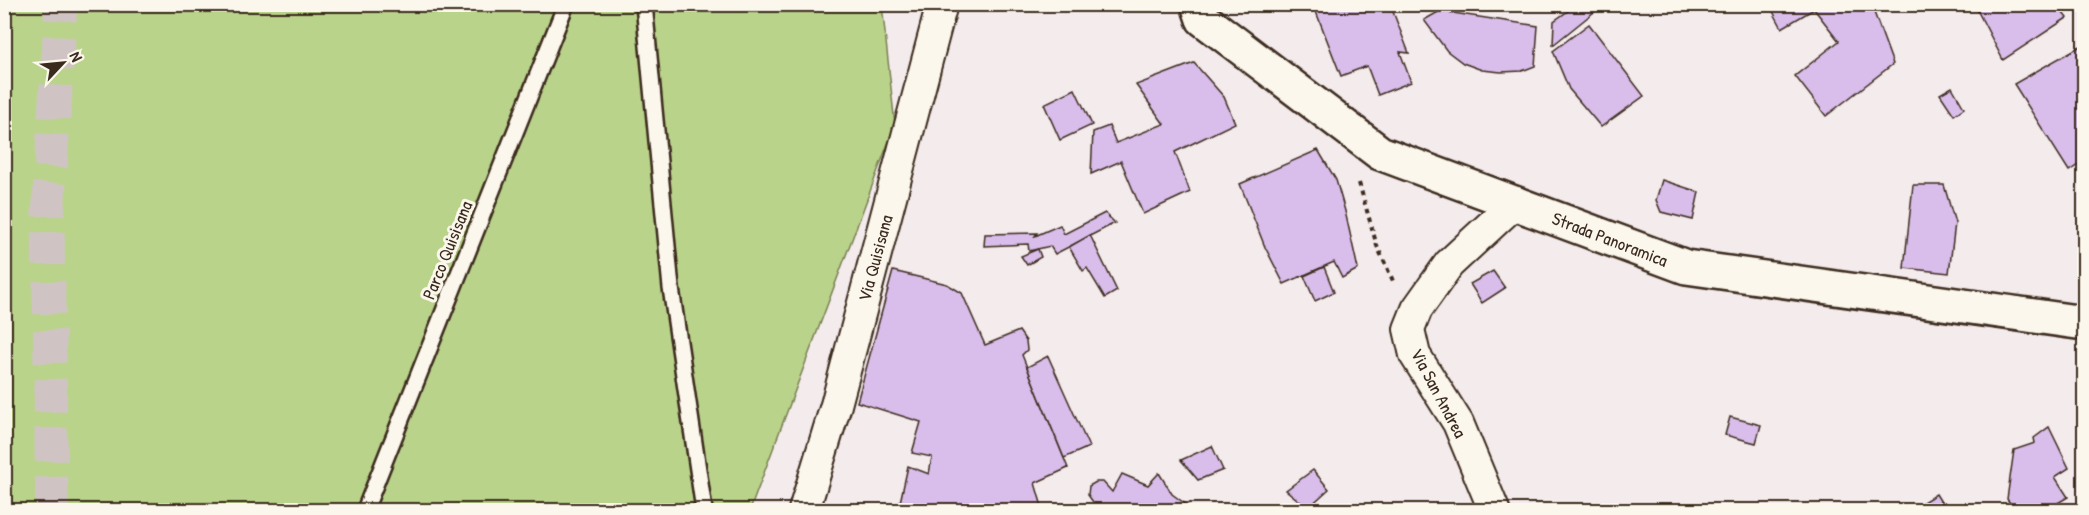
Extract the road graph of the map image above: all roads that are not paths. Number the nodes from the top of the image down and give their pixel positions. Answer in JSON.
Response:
{"nodes":[{"id":1,"x":566,"y":4,"type":"edge"},
{"id":2,"x":644,"y":4,"type":"edge"},
{"id":3,"x":942,"y":4,"type":"edge"},
{"id":4,"x":1198,"y":4,"type":"edge"},
{"id":5,"x":1516,"y":202,"type":"junction"},
{"id":6,"x":2085,"y":323,"type":"edge"},
{"id":7,"x":365,"y":510,"type":"edge"},
{"id":8,"x":704,"y":510,"type":"edge"},
{"id":9,"x":804,"y":510,"type":"edge"},
{"id":10,"x":1494,"y":510,"type":"edge"}],
"edges":[{"from":1,"to":7,"type":"lane","name":"Parco Quisisana"},
{"from":2,"to":8,"type":"lane"},
{"from":3,"to":9,"type":"street","name":"Via Quisisana"},
{"from":4,"to":5,"type":"main road","name":"Strada Panoramica"},
{"from":5,"to":6,"type":"main road","name":"Strada Panoramica"},
{"from":5,"to":10,"type":"street","name":"Via San Andrea"}]}
